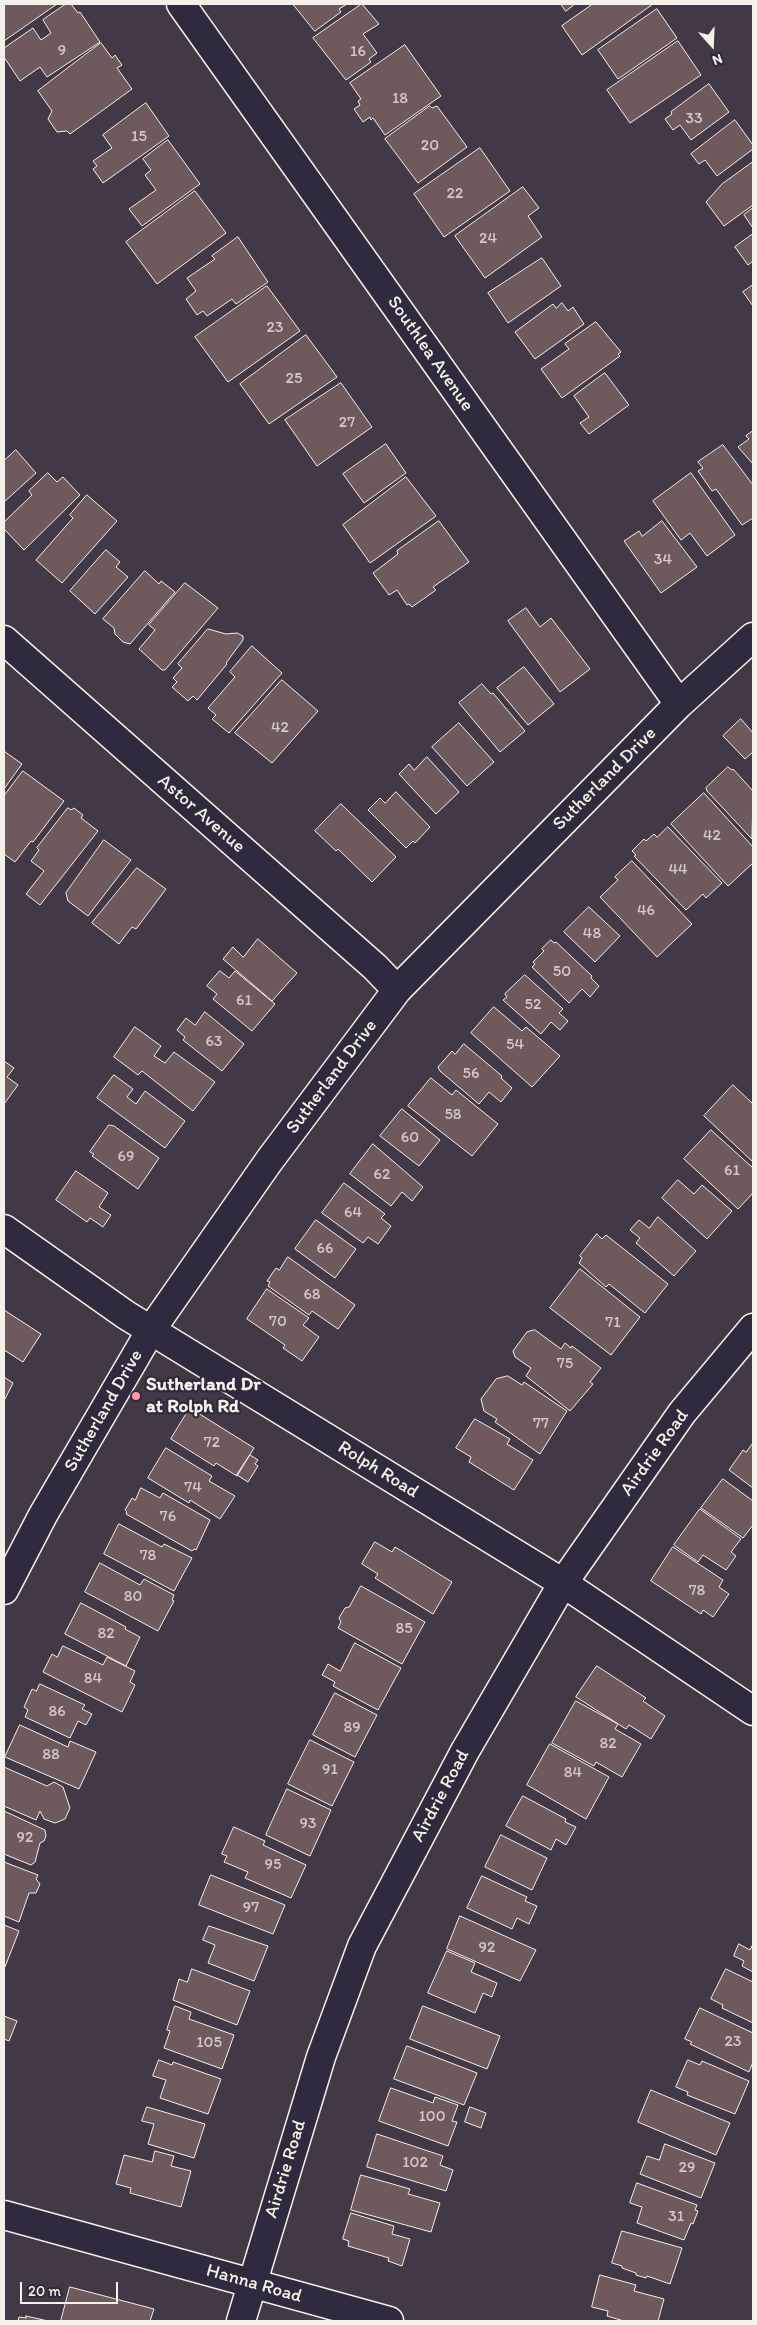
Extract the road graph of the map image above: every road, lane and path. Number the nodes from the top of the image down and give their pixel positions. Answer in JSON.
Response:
{"nodes":[{"id":1,"x":181,"y":4,"type":"edge"},
{"id":2,"x":753,"y":637,"type":"edge"},
{"id":3,"x":4,"y":640,"type":"edge"},
{"id":4,"x":679,"y":704,"type":"junction"},
{"id":5,"x":397,"y":990,"type":"junction"},
{"id":6,"x":4,"y":1229,"type":"edge"},
{"id":7,"x":753,"y":1328,"type":"edge"},
{"id":8,"x":151,"y":1330,"type":"junction"},
{"id":9,"x":563,"y":1583,"type":"junction"},
{"id":10,"x":4,"y":1590,"type":"edge"},
{"id":11,"x":753,"y":1711,"type":"edge"},
{"id":12,"x":4,"y":2215,"type":"edge"},
{"id":13,"x":251,"y":2284,"type":"junction"},
{"id":14,"x":241,"y":2321,"type":"edge"},
{"id":15,"x":389,"y":2321,"type":"edge"}],
"edges":[{"from":1,"to":4,"type":"street","name":"Southlea Avenue"},
{"from":2,"to":4,"type":"street","name":"Sutherland Drive"},
{"from":3,"to":5,"type":"street","name":"Astor Avenue"},
{"from":4,"to":5,"type":"street","name":"Sutherland Drive"},
{"from":5,"to":8,"type":"street","name":"Sutherland Drive"},
{"from":6,"to":8,"type":"street","name":"Rolph Road"},
{"from":7,"to":9,"type":"street","name":"Airdrie Road"},
{"from":8,"to":9,"type":"street","name":"Rolph Road"},
{"from":8,"to":10,"type":"street","name":"Sutherland Drive"},
{"from":9,"to":11,"type":"street","name":"Rolph Road"},
{"from":9,"to":13,"type":"street","name":"Airdrie Road"},
{"from":12,"to":13,"type":"street","name":"Hanna Road"},
{"from":13,"to":14,"type":"street","name":"Airdrie Road"},
{"from":13,"to":15,"type":"street","name":"Hanna Road"}]}
